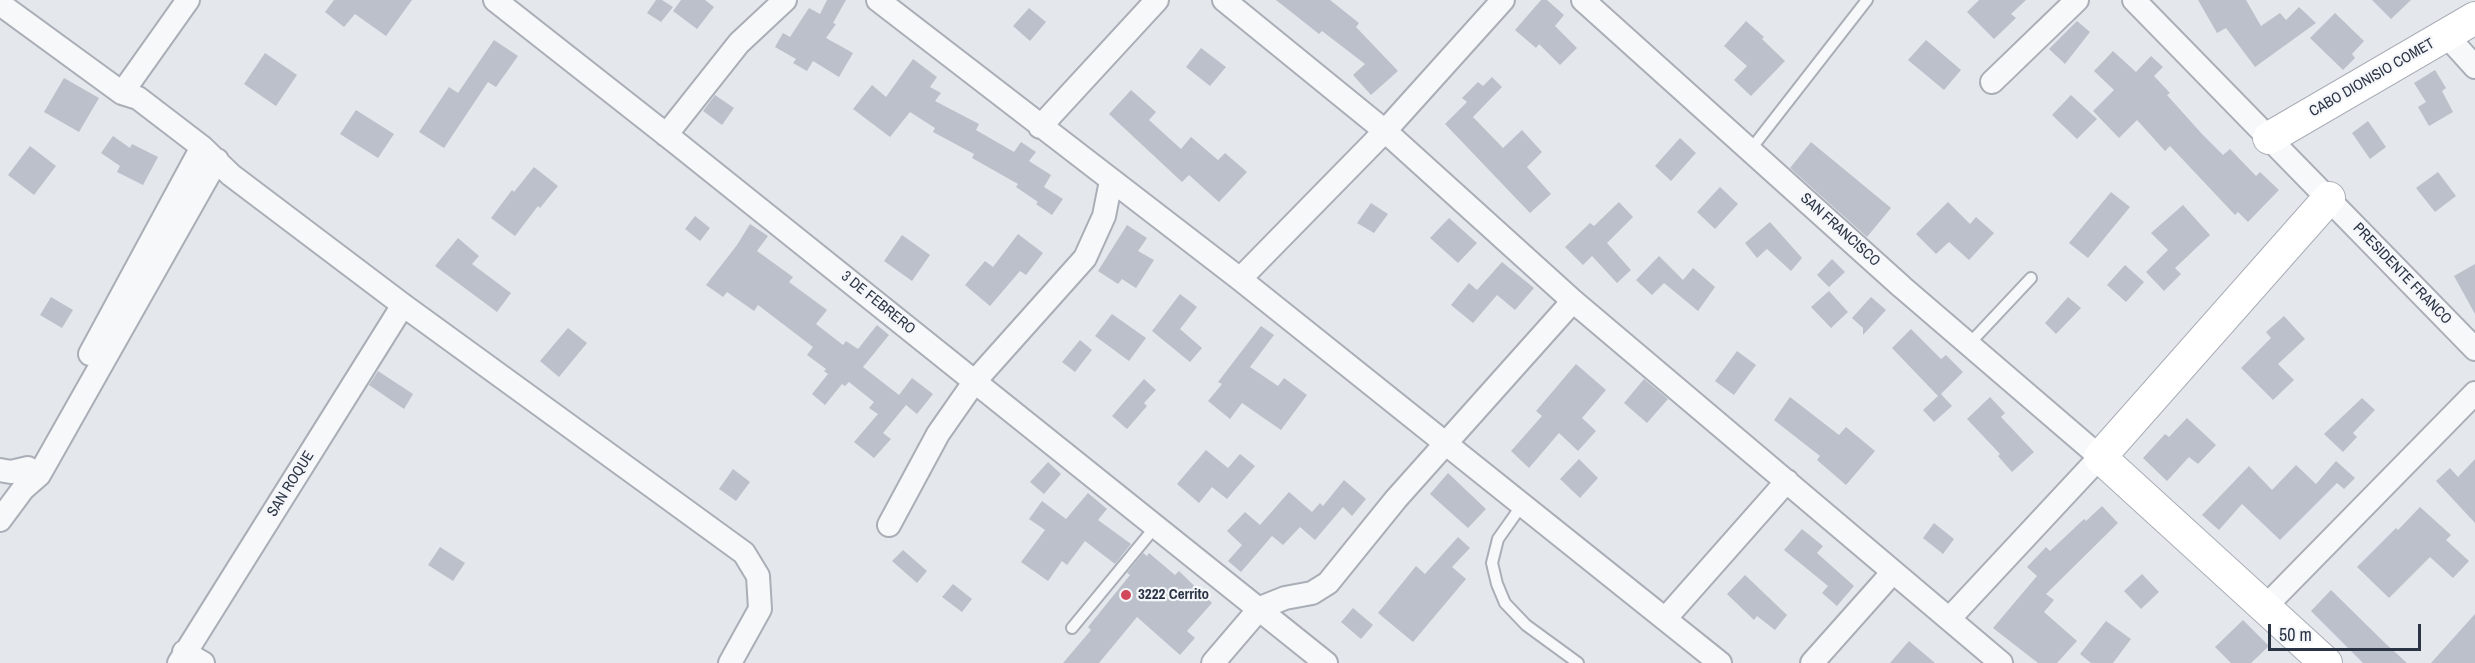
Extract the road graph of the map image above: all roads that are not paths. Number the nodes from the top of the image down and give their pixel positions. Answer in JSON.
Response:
{"nodes":[{"id":1,"x":188,"y":0,"type":"edge"},
{"id":2,"x":495,"y":0,"type":"edge"},
{"id":3,"x":785,"y":0,"type":"edge"},
{"id":4,"x":878,"y":0,"type":"edge"},
{"id":5,"x":1157,"y":0,"type":"edge"},
{"id":6,"x":1224,"y":0,"type":"edge"},
{"id":7,"x":1503,"y":0,"type":"edge"},
{"id":8,"x":1583,"y":0,"type":"edge"},
{"id":9,"x":1867,"y":0,"type":"edge"},
{"id":10,"x":2076,"y":0,"type":"edge"},
{"id":11,"x":2134,"y":0,"type":"edge"},
{"id":12,"x":0,"y":4,"type":"edge"},
{"id":13,"x":2475,"y":18,"type":"edge"},
{"id":14,"x":2446,"y":35,"type":"junction"},
{"id":15,"x":2475,"y":67,"type":"edge"},
{"id":16,"x":1992,"y":82,"type":"dead end"},
{"id":17,"x":122,"y":93,"type":"junction"},
{"id":18,"x":1040,"y":127,"type":"junction"},
{"id":19,"x":1385,"y":131,"type":"junction"},
{"id":20,"x":666,"y":135,"type":"junction"},
{"id":21,"x":2269,"y":138,"type":"junction"},
{"id":22,"x":1751,"y":149,"type":"junction"},
{"id":23,"x":211,"y":163,"type":"junction"},
{"id":24,"x":1111,"y":181,"type":"junction"},
{"id":25,"x":2328,"y":198,"type":"junction"},
{"id":26,"x":2031,"y":278,"type":"dead end"},
{"id":27,"x":1240,"y":279,"type":"junction"},
{"id":28,"x":1573,"y":300,"type":"junction"},
{"id":29,"x":403,"y":305,"type":"junction"},
{"id":30,"x":1969,"y":344,"type":"junction"},
{"id":31,"x":2475,"y":349,"type":"edge"},
{"id":32,"x":975,"y":381,"type":"junction"},
{"id":33,"x":2475,"y":393,"type":"edge"},
{"id":34,"x":1446,"y":443,"type":"junction"},
{"id":35,"x":2100,"y":457,"type":"junction"},
{"id":36,"x":0,"y":470,"type":"edge"},
{"id":37,"x":25,"y":478,"type":"junction"},
{"id":38,"x":1787,"y":481,"type":"junction"},
{"id":39,"x":1522,"y":505,"type":"junction"},
{"id":40,"x":1,"y":518,"type":"edge"},
{"id":41,"x":889,"y":525,"type":"dead end"},
{"id":42,"x":1156,"y":526,"type":"junction"},
{"id":43,"x":1893,"y":572,"type":"junction"},
{"id":44,"x":2266,"y":606,"type":"junction"},
{"id":45,"x":1260,"y":608,"type":"junction"},
{"id":46,"x":1665,"y":619,"type":"junction"},
{"id":47,"x":1949,"y":619,"type":"junction"},
{"id":48,"x":1072,"y":628,"type":"dead end"},
{"id":49,"x":189,"y":660,"type":"edge"},
{"id":50,"x":730,"y":663,"type":"edge"},
{"id":51,"x":1213,"y":663,"type":"edge"},
{"id":52,"x":1326,"y":663,"type":"edge"},
{"id":53,"x":1578,"y":663,"type":"edge"},
{"id":54,"x":1720,"y":663,"type":"edge"},
{"id":55,"x":1812,"y":663,"type":"edge"},
{"id":56,"x":2001,"y":663,"type":"edge"},
{"id":57,"x":2326,"y":663,"type":"edge"}],
"edges":[{"from":1,"to":17,"type":"street"},
{"from":2,"to":20,"type":"street","name":"3 DE FEBRERO"},
{"from":3,"to":20,"type":"street"},
{"from":4,"to":18,"type":"street"},
{"from":5,"to":18,"type":"street"},
{"from":6,"to":19,"type":"street"},
{"from":7,"to":19,"type":"street"},
{"from":8,"to":22,"type":"street","name":"SAN FRANCISCO"},
{"from":9,"to":22,"type":"lane"},
{"from":10,"to":16,"type":"street"},
{"from":11,"to":21,"type":"street"},
{"from":12,"to":17,"type":"street"},
{"from":13,"to":14,"type":"street","name":"CABO DIONISIO COMET"},
{"from":14,"to":15,"type":"street"},
{"from":14,"to":21,"type":"street","name":"CABO DIONISIO COMET"},
{"from":17,"to":23,"type":"street"},
{"from":18,"to":24,"type":"street"},
{"from":19,"to":27,"type":"street"},
{"from":19,"to":28,"type":"street"},
{"from":20,"to":32,"type":"street","name":"3 DE FEBRERO"},
{"from":21,"to":25,"type":"street","name":"PRESIDENTE FRANCO"},
{"from":22,"to":30,"type":"street","name":"SAN FRANCISCO"},
{"from":23,"to":29,"type":"street"},
{"from":23,"to":37,"type":"street"},
{"from":24,"to":27,"type":"street"},
{"from":24,"to":32,"type":"street"},
{"from":25,"to":31,"type":"street","name":"PRESIDENTE FRANCO"},
{"from":25,"to":35,"type":"street"},
{"from":26,"to":30,"type":"lane"},
{"from":27,"to":34,"type":"street"},
{"from":28,"to":34,"type":"street"},
{"from":28,"to":38,"type":"street"},
{"from":29,"to":49,"type":"street","name":"SAN ROQUE"},
{"from":29,"to":50,"type":"street"},
{"from":30,"to":35,"type":"street","name":"SAN FRANCISCO"},
{"from":32,"to":41,"type":"street"},
{"from":32,"to":42,"type":"street","name":"3 DE FEBRERO"},
{"from":33,"to":44,"type":"street"},
{"from":34,"to":39,"type":"street"},
{"from":34,"to":45,"type":"street"},
{"from":35,"to":44,"type":"street"},
{"from":35,"to":47,"type":"street"},
{"from":36,"to":37,"type":"street"},
{"from":37,"to":40,"type":"street"},
{"from":38,"to":43,"type":"street"},
{"from":38,"to":46,"type":"street"},
{"from":39,"to":46,"type":"street"},
{"from":39,"to":53,"type":"lane"},
{"from":42,"to":45,"type":"street","name":"3 DE FEBRERO"},
{"from":42,"to":48,"type":"lane"},
{"from":43,"to":47,"type":"street"},
{"from":43,"to":55,"type":"street"},
{"from":44,"to":57,"type":"street"},
{"from":45,"to":51,"type":"street"},
{"from":45,"to":52,"type":"street","name":"3 DE FEBRERO"},
{"from":46,"to":54,"type":"street"},
{"from":47,"to":56,"type":"street"}]}
